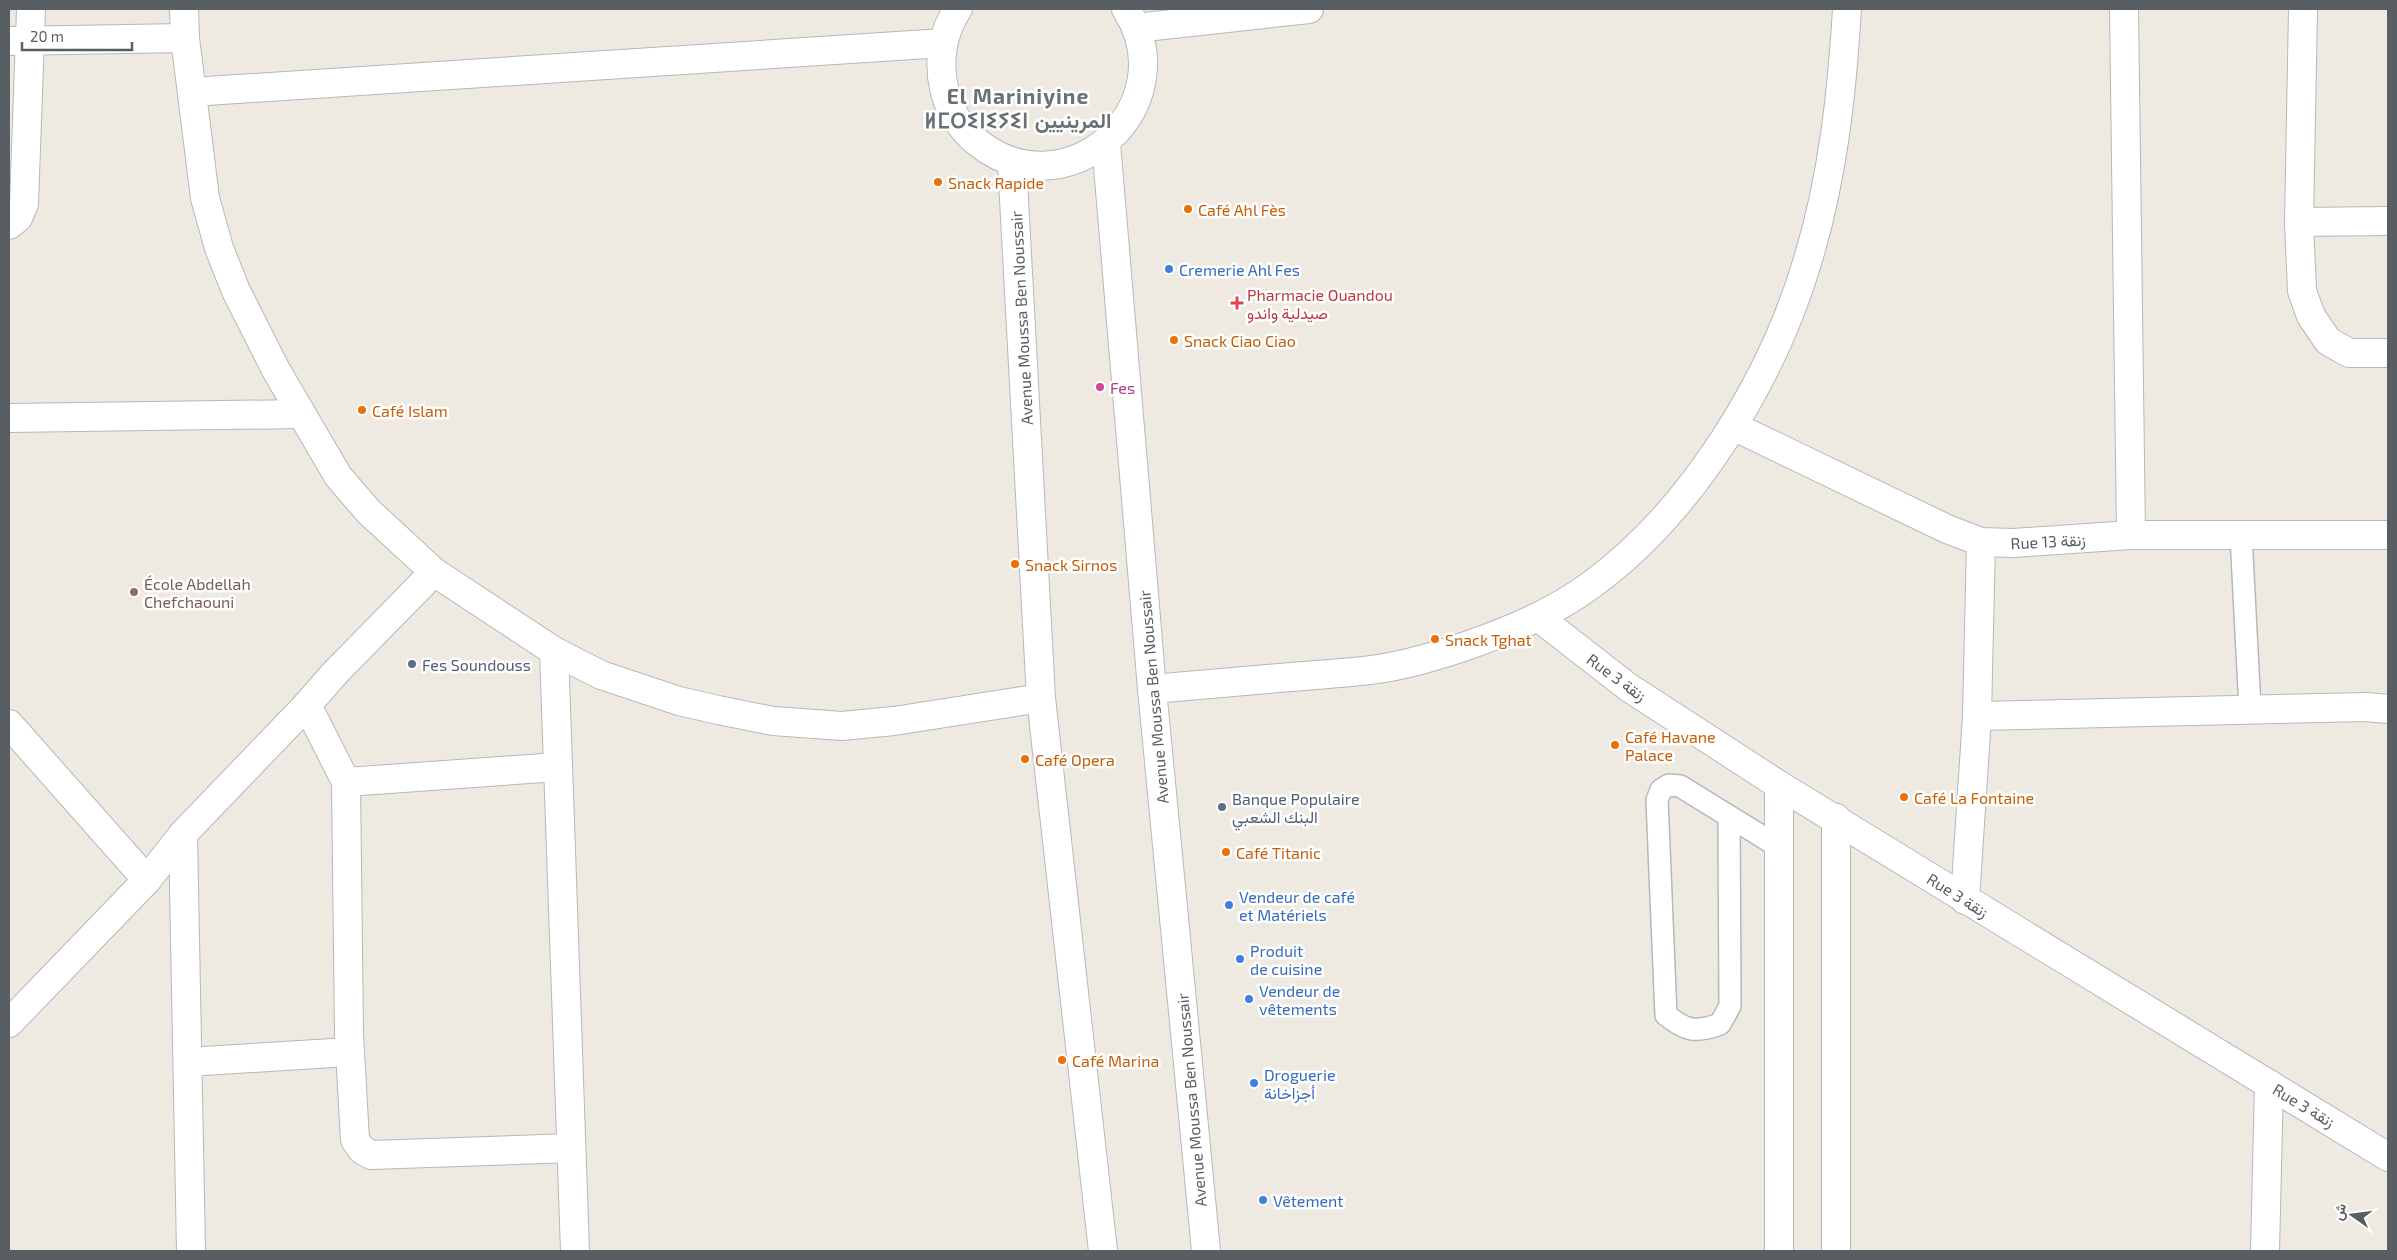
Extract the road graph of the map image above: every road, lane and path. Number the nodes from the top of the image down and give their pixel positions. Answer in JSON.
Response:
{"nodes":[{"id":1,"x":31,"y":9,"type":"edge"},
{"id":2,"x":184,"y":9,"type":"edge"},
{"id":3,"x":958,"y":9,"type":"edge"},
{"id":4,"x":1309,"y":9,"type":"edge"},
{"id":5,"x":1847,"y":9,"type":"edge"},
{"id":6,"x":2124,"y":9,"type":"edge"},
{"id":7,"x":2303,"y":9,"type":"edge"},
{"id":8,"x":1131,"y":18,"type":"edge"},
{"id":9,"x":185,"y":38,"type":"junction"},
{"id":10,"x":19,"y":41,"type":"edge"},
{"id":11,"x":943,"y":43,"type":"junction"},
{"id":12,"x":192,"y":92,"type":"junction"},
{"id":13,"x":1106,"y":143,"type":"junction"},
{"id":14,"x":1012,"y":162,"type":"junction"},
{"id":15,"x":2388,"y":221,"type":"edge"},
{"id":16,"x":2299,"y":222,"type":"junction"},
{"id":17,"x":9,"y":225,"type":"edge"},
{"id":18,"x":2388,"y":353,"type":"edge"},
{"id":19,"x":301,"y":414,"type":"junction"},
{"id":20,"x":9,"y":418,"type":"edge"},
{"id":21,"x":1734,"y":426,"type":"junction"},
{"id":22,"x":2241,"y":535,"type":"junction"},
{"id":23,"x":2388,"y":535,"type":"edge"},
{"id":24,"x":2131,"y":536,"type":"junction"},
{"id":25,"x":1981,"y":542,"type":"junction"},
{"id":26,"x":434,"y":572,"type":"junction"},
{"id":27,"x":1538,"y":617,"type":"junction"},
{"id":28,"x":554,"y":651,"type":"junction"},
{"id":29,"x":1152,"y":689,"type":"junction"},
{"id":30,"x":1041,"y":698,"type":"junction"},
{"id":31,"x":307,"y":705,"type":"junction"},
{"id":32,"x":2250,"y":709,"type":"junction"},
{"id":33,"x":2388,"y":709,"type":"edge"},
{"id":34,"x":1977,"y":716,"type":"junction"},
{"id":35,"x":10,"y":727,"type":"edge"},
{"id":36,"x":558,"y":767,"type":"junction"},
{"id":37,"x":346,"y":782,"type":"junction"},
{"id":38,"x":1779,"y":785,"type":"junction"},
{"id":39,"x":1729,"y":816,"type":"junction"},
{"id":40,"x":1836,"y":818,"type":"junction"},
{"id":41,"x":183,"y":834,"type":"junction"},
{"id":42,"x":1780,"y":848,"type":"junction"},
{"id":43,"x":147,"y":880,"type":"junction"},
{"id":44,"x":1966,"y":900,"type":"junction"},
{"id":45,"x":9,"y":1023,"type":"edge"},
{"id":46,"x":349,"y":1052,"type":"junction"},
{"id":47,"x":188,"y":1062,"type":"junction"},
{"id":48,"x":2270,"y":1084,"type":"junction"},
{"id":49,"x":571,"y":1148,"type":"junction"},
{"id":50,"x":2388,"y":1157,"type":"edge"},
{"id":51,"x":191,"y":1251,"type":"edge"},
{"id":52,"x":575,"y":1251,"type":"edge"},
{"id":53,"x":1103,"y":1251,"type":"edge"},
{"id":54,"x":1206,"y":1251,"type":"edge"},
{"id":55,"x":1780,"y":1251,"type":"edge"},
{"id":56,"x":1836,"y":1251,"type":"edge"},
{"id":57,"x":2265,"y":1251,"type":"edge"}],
"edges":[{"from":1,"to":10,"type":"street"},
{"from":2,"to":9,"type":"street"},
{"from":3,"to":11,"type":"street"},
{"from":4,"to":8,"type":"street"},
{"from":5,"to":21,"type":"street"},
{"from":6,"to":24,"type":"street"},
{"from":7,"to":16,"type":"street"},
{"from":8,"to":13,"type":"street"},
{"from":9,"to":10,"type":"street"},
{"from":9,"to":12,"type":"street"},
{"from":10,"to":17,"type":"street"},
{"from":11,"to":12,"type":"street"},
{"from":11,"to":14,"type":"street"},
{"from":12,"to":19,"type":"street"},
{"from":13,"to":14,"type":"street"},
{"from":13,"to":29,"type":"street","name":"Avenue Moussa Ben Noussair"},
{"from":14,"to":30,"type":"street","name":"Avenue Moussa Ben Noussair"},
{"from":15,"to":16,"type":"street"},
{"from":16,"to":18,"type":"street"},
{"from":19,"to":20,"type":"street"},
{"from":19,"to":26,"type":"street"},
{"from":21,"to":25,"type":"street","name":"Rue 13 زنقة"},
{"from":21,"to":27,"type":"street"},
{"from":22,"to":23,"type":"street","name":"Rue 13 زنقة"},
{"from":22,"to":24,"type":"street","name":"Rue 13 زنقة"},
{"from":22,"to":32,"type":"lane"},
{"from":24,"to":25,"type":"street","name":"Rue 13 زنقة"},
{"from":25,"to":34,"type":"street"},
{"from":26,"to":28,"type":"street"},
{"from":26,"to":31,"type":"street"},
{"from":27,"to":29,"type":"street"},
{"from":27,"to":38,"type":"street","name":"Rue 3 زنقة"},
{"from":28,"to":30,"type":"street"},
{"from":28,"to":36,"type":"street"},
{"from":29,"to":54,"type":"street","name":"Avenue Moussa Ben Noussair"},
{"from":30,"to":53,"type":"street","name":"Avenue Moussa Ben Noussair"},
{"from":31,"to":37,"type":"street"},
{"from":31,"to":41,"type":"street"},
{"from":32,"to":33,"type":"street"},
{"from":32,"to":34,"type":"street"},
{"from":34,"to":44,"type":"street"},
{"from":35,"to":43,"type":"street"},
{"from":36,"to":37,"type":"street"},
{"from":36,"to":49,"type":"street"},
{"from":37,"to":46,"type":"street"},
{"from":38,"to":40,"type":"street","name":"Rue 3 زنقة"},
{"from":38,"to":42,"type":"street"},
{"from":39,"to":39,"type":"lane"},
{"from":39,"to":42,"type":"lane"},
{"from":40,"to":44,"type":"street","name":"Rue 3 زنقة"},
{"from":40,"to":56,"type":"street"},
{"from":41,"to":43,"type":"street"},
{"from":41,"to":47,"type":"street"},
{"from":42,"to":55,"type":"street"},
{"from":43,"to":45,"type":"street"},
{"from":44,"to":48,"type":"street","name":"Rue 3 زنقة"},
{"from":46,"to":47,"type":"street"},
{"from":46,"to":49,"type":"street"},
{"from":47,"to":51,"type":"street"},
{"from":48,"to":50,"type":"street","name":"Rue 3 زنقة"},
{"from":48,"to":57,"type":"street"},
{"from":49,"to":52,"type":"street"}]}
